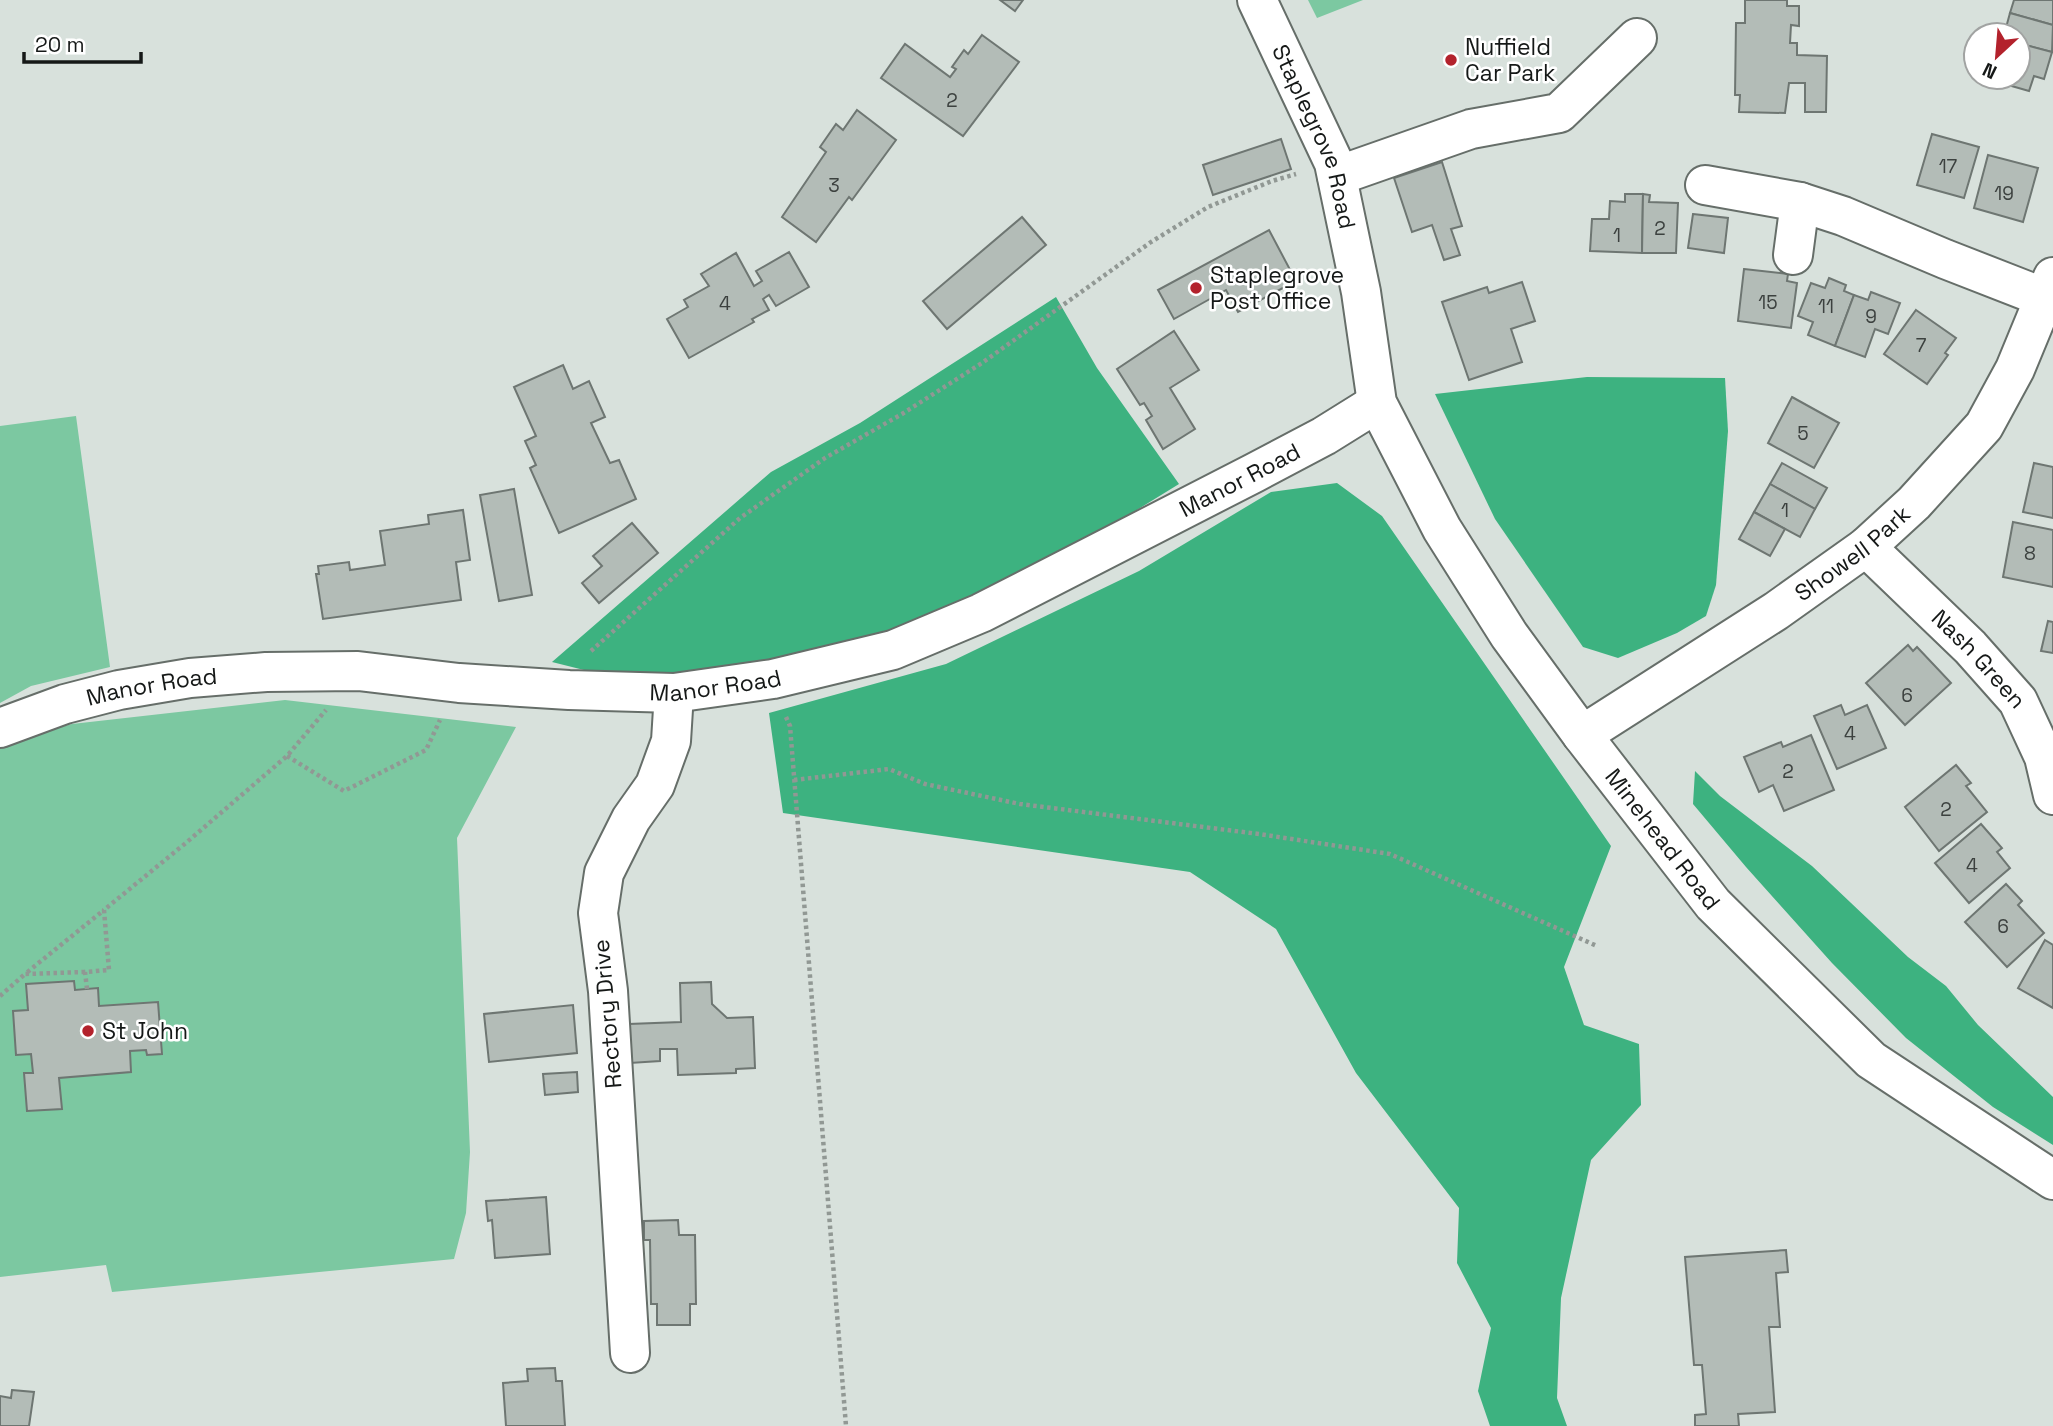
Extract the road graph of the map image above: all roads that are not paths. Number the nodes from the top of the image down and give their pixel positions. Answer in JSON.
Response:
{"nodes":[{"id":1,"x":1257,"y":0,"type":"edge"},
{"id":2,"x":1637,"y":38,"type":"dead end"},
{"id":3,"x":1335,"y":170,"type":"junction"},
{"id":4,"x":1705,"y":185,"type":"dead end"},
{"id":5,"x":1800,"y":202,"type":"junction"},
{"id":6,"x":1793,"y":255,"type":"dead end"},
{"id":7,"x":2049,"y":288,"type":"edge"},
{"id":8,"x":1377,"y":403,"type":"junction"},
{"id":9,"x":1866,"y":547,"type":"junction"},
{"id":10,"x":674,"y":692,"type":"junction"},
{"id":11,"x":0,"y":729,"type":"edge"},
{"id":12,"x":1582,"y":735,"type":"junction"},
{"id":13,"x":2053,"y":795,"type":"edge"},
{"id":14,"x":2053,"y":1180,"type":"edge"},
{"id":15,"x":630,"y":1353,"type":"dead end"}],
"edges":[{"from":1,"to":3,"type":"street","name":"Staplegrove Road"},
{"from":2,"to":3,"type":"street"},
{"from":3,"to":8,"type":"street","name":"Staplegrove Road"},
{"from":4,"to":5,"type":"street","name":"Showell Park"},
{"from":5,"to":6,"type":"street"},
{"from":5,"to":7,"type":"street","name":"Showell Park"},
{"from":7,"to":9,"type":"street","name":"Showell Park"},
{"from":8,"to":10,"type":"street","name":"Manor Road"},
{"from":8,"to":12,"type":"street","name":"Minehead Road"},
{"from":9,"to":12,"type":"street","name":"Showell Park"},
{"from":9,"to":13,"type":"street","name":"Nash Green"},
{"from":10,"to":11,"type":"street","name":"Manor Road"},
{"from":10,"to":15,"type":"street","name":"Rectory Drive"},
{"from":12,"to":14,"type":"street","name":"Minehead Road"}]}
